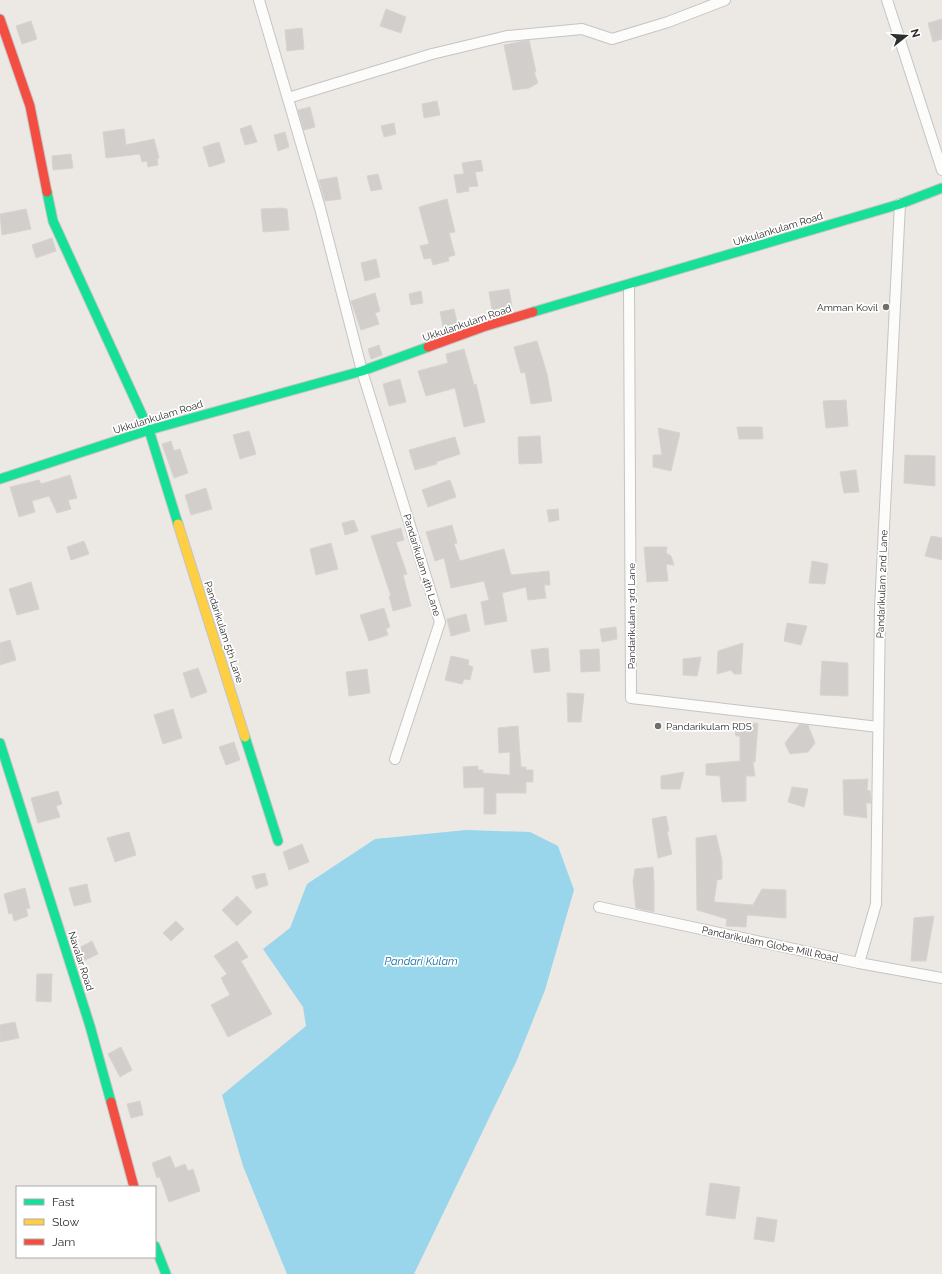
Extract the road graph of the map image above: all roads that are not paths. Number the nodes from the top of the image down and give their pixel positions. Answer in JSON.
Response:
{"nodes":[{"id":1,"x":259,"y":0,"type":"edge"},
{"id":2,"x":725,"y":0,"type":"edge"},
{"id":3,"x":887,"y":0,"type":"edge"},
{"id":4,"x":0,"y":19,"type":"edge"},
{"id":5,"x":288,"y":98,"type":"junction"},
{"id":6,"x":942,"y":170,"type":"edge"},
{"id":7,"x":942,"y":188,"type":"edge"},
{"id":8,"x":900,"y":204,"type":"junction"},
{"id":9,"x":629,"y":285,"type":"junction"},
{"id":10,"x":362,"y":371,"type":"junction"},
{"id":11,"x":150,"y":430,"type":"junction"},
{"id":12,"x":0,"y":479,"type":"edge"},
{"id":13,"x":878,"y":727,"type":"junction"},
{"id":14,"x":0,"y":743,"type":"edge"},
{"id":15,"x":395,"y":759,"type":"dead end"},
{"id":16,"x":278,"y":841,"type":"dead end"},
{"id":17,"x":599,"y":907,"type":"dead end"},
{"id":18,"x":858,"y":963,"type":"junction"},
{"id":19,"x":942,"y":978,"type":"edge"},
{"id":20,"x":134,"y":1186,"type":"edge"},
{"id":21,"x":156,"y":1249,"type":"edge"},
{"id":22,"x":166,"y":1274,"type":"edge"}],
"edges":[{"from":1,"to":5,"type":"street","name":"Pandarikulam 4th Lane"},
{"from":2,"to":5,"type":"street"},
{"from":3,"to":6,"type":"street"},
{"from":4,"to":11,"type":"street","name":"Pandarikulam 5th Lane"},
{"from":5,"to":10,"type":"street","name":"Pandarikulam 4th Lane"},
{"from":7,"to":8,"type":"street","name":"Ukkulankulam Road"},
{"from":8,"to":9,"type":"street","name":"Ukkulankulam Road"},
{"from":8,"to":13,"type":"street","name":"Pandarikulam 2nd Lane"},
{"from":9,"to":10,"type":"street","name":"Ukkulankulam Road"},
{"from":9,"to":13,"type":"street","name":"Pandarikulam 3rd Lane"},
{"from":10,"to":11,"type":"street","name":"Ukkulankulam Road"},
{"from":10,"to":15,"type":"street","name":"Pandarikulam 4th Lane"},
{"from":11,"to":12,"type":"street","name":"Ukkulankulam Road"},
{"from":11,"to":16,"type":"street","name":"Pandarikulam 5th Lane"},
{"from":13,"to":18,"type":"street","name":"Pandarikulam 2nd Lane"},
{"from":14,"to":20,"type":"street","name":"Navalar Road"},
{"from":17,"to":18,"type":"street","name":"Pandarikulam Globe Mill Road"},
{"from":18,"to":19,"type":"street","name":"Pandarikulam Globe Mill Road"},
{"from":21,"to":22,"type":"street"}]}
